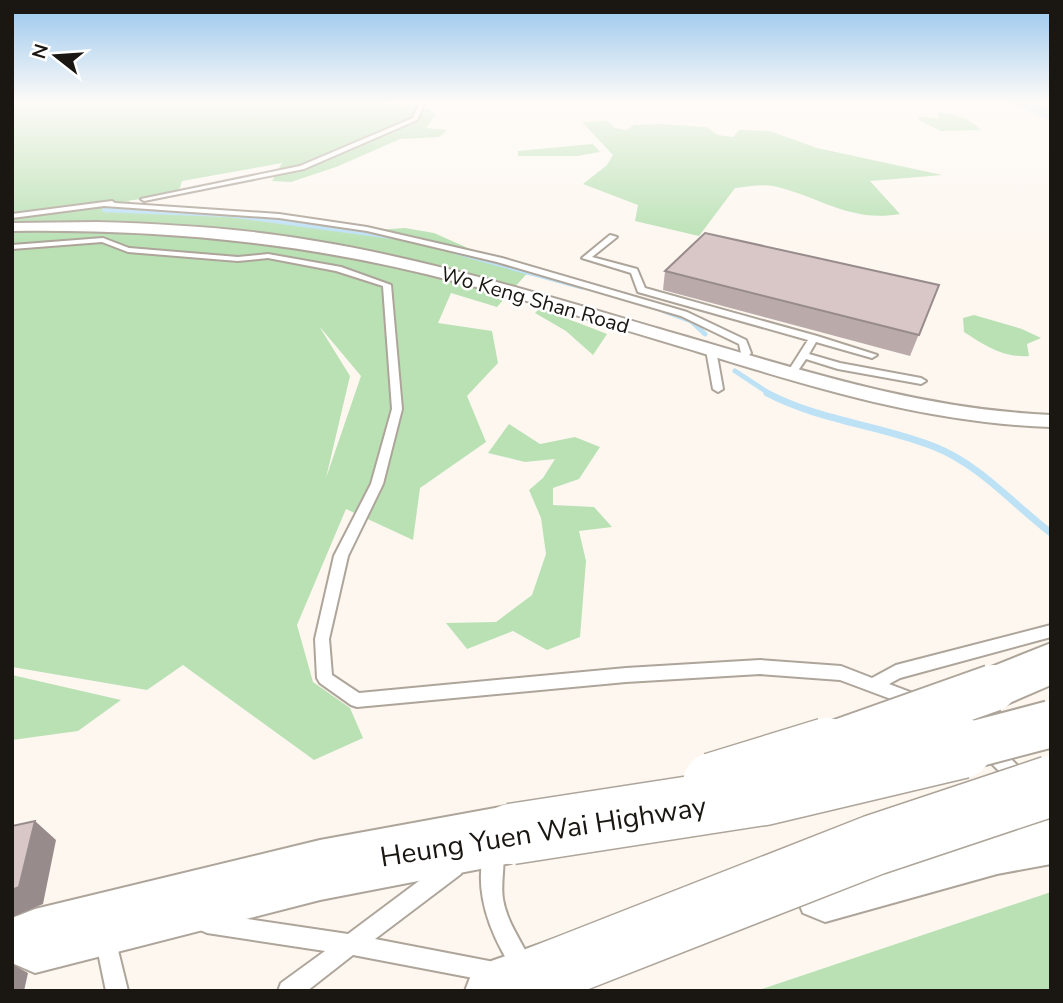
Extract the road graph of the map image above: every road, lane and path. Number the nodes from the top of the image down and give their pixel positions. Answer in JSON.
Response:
{"nodes":[{"id":1,"x":346,"y":149,"type":"edge"},
{"id":2,"x":103,"y":204,"type":"junction"},
{"id":3,"x":12,"y":215,"type":"edge"},
{"id":4,"x":12,"y":227,"type":"edge"},
{"id":5,"x":613,"y":237,"type":"dead end"},
{"id":6,"x":12,"y":247,"type":"edge"},
{"id":7,"x":814,"y":338,"type":"junction"},
{"id":8,"x":711,"y":350,"type":"junction"},
{"id":9,"x":802,"y":355,"type":"junction"},
{"id":10,"x":872,"y":355,"type":"dead end"},
{"id":11,"x":742,"y":358,"type":"junction"},
{"id":12,"x":792,"y":373,"type":"junction"},
{"id":13,"x":921,"y":381,"type":"dead end"},
{"id":14,"x":718,"y":389,"type":"dead end"},
{"id":15,"x":1051,"y":421,"type":"edge"},
{"id":16,"x":1051,"y":631,"type":"edge"},
{"id":17,"x":1051,"y":663,"type":"edge"},
{"id":18,"x":873,"y":685,"type":"junction"},
{"id":19,"x":948,"y":718,"type":"dead end"},
{"id":20,"x":1051,"y":724,"type":"edge"},
{"id":21,"x":968,"y":733,"type":"dead end"},
{"id":22,"x":1048,"y":810,"type":"edge"},
{"id":23,"x":503,"y":836,"type":"junction"},
{"id":24,"x":122,"y":919,"type":"junction"},
{"id":25,"x":35,"y":941,"type":"dead end"},
{"id":26,"x":348,"y":944,"type":"junction"},
{"id":27,"x":523,"y":982,"type":"edge"},
{"id":28,"x":117,"y":991,"type":"edge"},
{"id":29,"x":289,"y":991,"type":"edge"}],
"edges":[{"from":1,"to":2,"type":"lane"},
{"from":2,"to":3,"type":"lane"},
{"from":2,"to":11,"type":"lane"},
{"from":4,"to":8,"type":"street","name":"Wo Keng Shan Road"},
{"from":5,"to":7,"type":"lane"},
{"from":6,"to":18,"type":"lane"},
{"from":7,"to":9,"type":"lane"},
{"from":7,"to":10,"type":"lane"},
{"from":8,"to":11,"type":"street","name":"Wo Keng Shan Road"},
{"from":8,"to":14,"type":"lane"},
{"from":9,"to":12,"type":"lane"},
{"from":9,"to":13,"type":"lane"},
{"from":11,"to":12,"type":"street","name":"Wo Keng Shan Road"},
{"from":12,"to":15,"type":"street","name":"Wo Keng Shan Road"},
{"from":16,"to":18,"type":"lane"},
{"from":17,"to":23,"type":"highway","bridge":true},
{"from":18,"to":19,"type":"lane"},
{"from":20,"to":23,"type":"highway","name":"Heung Yuen Wai Highway","bridge":true},
{"from":21,"to":22,"type":"lane"},
{"from":22,"to":27,"type":"highway","bridge":true},
{"from":23,"to":24,"type":"highway","name":"Heung Yuen Wai Highway"},
{"from":23,"to":26,"type":"lane"},
{"from":23,"to":27,"type":"lane"},
{"from":24,"to":25,"type":"highway","name":"Heung Yuen Wai Highway"},
{"from":24,"to":26,"type":"lane"},
{"from":24,"to":28,"type":"lane"},
{"from":26,"to":27,"type":"lane"},
{"from":26,"to":29,"type":"lane"}]}
